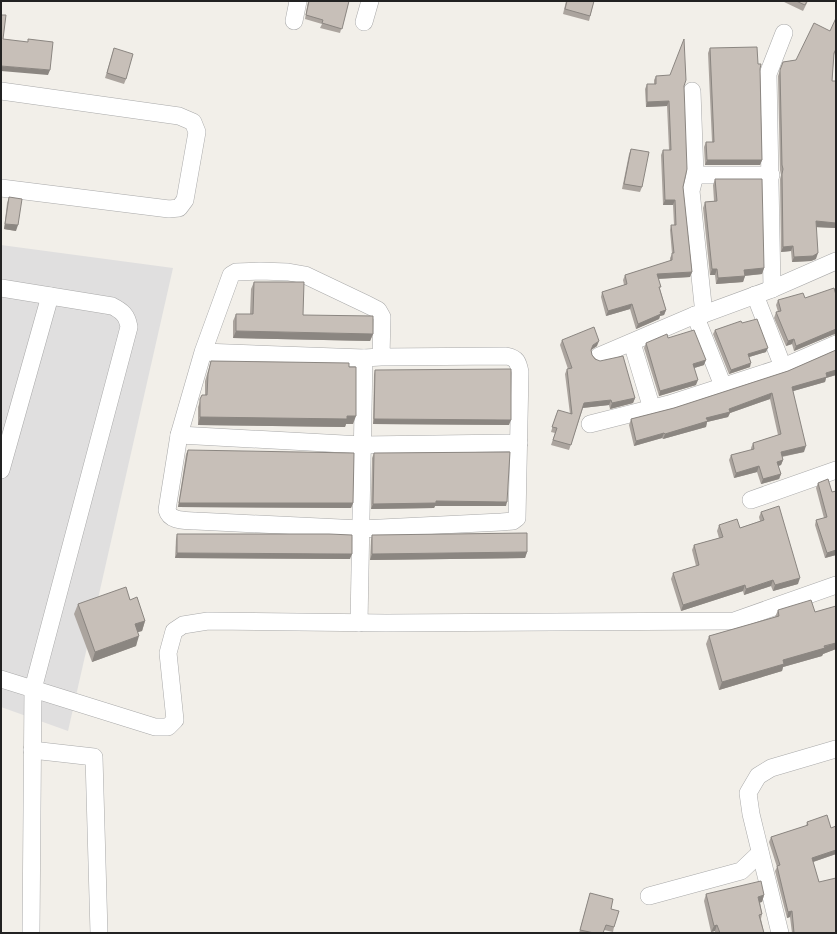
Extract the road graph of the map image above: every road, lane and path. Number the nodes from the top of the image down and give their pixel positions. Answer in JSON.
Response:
{"nodes":[{"id":1,"x":298,"y":1,"type":"edge"},
{"id":2,"x":370,"y":1,"type":"edge"},
{"id":3,"x":294,"y":20,"type":"dead end"},
{"id":4,"x":364,"y":22,"type":"dead end"},
{"id":5,"x":784,"y":33,"type":"dead end"},
{"id":6,"x":1,"y":91,"type":"edge"},
{"id":7,"x":692,"y":91,"type":"dead end"},
{"id":8,"x":695,"y":175,"type":"junction"},
{"id":9,"x":771,"y":175,"type":"junction"},
{"id":10,"x":1,"y":188,"type":"edge"},
{"id":11,"x":835,"y":264,"type":"edge"},
{"id":12,"x":1,"y":288,"type":"edge"},
{"id":13,"x":772,"y":289,"type":"junction"},
{"id":14,"x":755,"y":295,"type":"junction"},
{"id":15,"x":50,"y":296,"type":"junction"},
{"id":16,"x":700,"y":315,"type":"junction"},
{"id":17,"x":632,"y":343,"type":"junction"},
{"id":18,"x":836,"y":344,"type":"edge"},
{"id":19,"x":203,"y":352,"type":"junction"},
{"id":20,"x":599,"y":356,"type":"dead end"},
{"id":21,"x":364,"y":358,"type":"junction"},
{"id":22,"x":381,"y":358,"type":"junction"},
{"id":23,"x":783,"y":367,"type":"junction"},
{"id":24,"x":723,"y":386,"type":"junction"},
{"id":25,"x":652,"y":409,"type":"junction"},
{"id":26,"x":590,"y":424,"type":"dead end"},
{"id":27,"x":179,"y":435,"type":"junction"},
{"id":28,"x":519,"y":443,"type":"junction"},
{"id":29,"x":362,"y":446,"type":"junction"},
{"id":30,"x":1,"y":470,"type":"edge"},
{"id":31,"x":836,"y":470,"type":"edge"},
{"id":32,"x":751,"y":500,"type":"dead end"},
{"id":33,"x":361,"y":528,"type":"junction"},
{"id":34,"x":836,"y":585,"type":"edge"},
{"id":35,"x":359,"y":623,"type":"junction"},
{"id":36,"x":1,"y":679,"type":"edge"},
{"id":37,"x":33,"y":689,"type":"junction"},
{"id":38,"x":836,"y":749,"type":"edge"},
{"id":39,"x":32,"y":750,"type":"junction"},
{"id":40,"x":760,"y":853,"type":"junction"},
{"id":41,"x":649,"y":896,"type":"dead end"},
{"id":42,"x":31,"y":933,"type":"edge"},
{"id":43,"x":99,"y":933,"type":"edge"},
{"id":44,"x":780,"y":933,"type":"edge"}],
"edges":[{"from":1,"to":3,"type":"street"},
{"from":2,"to":4,"type":"street"},
{"from":5,"to":9,"type":"street"},
{"from":6,"to":10,"type":"street"},
{"from":7,"to":8,"type":"street"},
{"from":8,"to":9,"type":"street"},
{"from":8,"to":16,"type":"street"},
{"from":9,"to":13,"type":"street"},
{"from":11,"to":13,"type":"street"},
{"from":12,"to":15,"type":"street"},
{"from":13,"to":14,"type":"street"},
{"from":14,"to":16,"type":"street"},
{"from":14,"to":23,"type":"street"},
{"from":15,"to":30,"type":"street"},
{"from":15,"to":37,"type":"street"},
{"from":16,"to":17,"type":"street"},
{"from":16,"to":24,"type":"street"},
{"from":17,"to":20,"type":"street"},
{"from":17,"to":25,"type":"street"},
{"from":18,"to":23,"type":"street"},
{"from":19,"to":21,"type":"street"},
{"from":19,"to":22,"type":"street"},
{"from":19,"to":27,"type":"street"},
{"from":21,"to":22,"type":"street"},
{"from":21,"to":29,"type":"street"},
{"from":22,"to":28,"type":"street"},
{"from":23,"to":24,"type":"street"},
{"from":24,"to":25,"type":"street"},
{"from":25,"to":26,"type":"street"},
{"from":27,"to":29,"type":"street"},
{"from":27,"to":33,"type":"street"},
{"from":28,"to":29,"type":"street"},
{"from":28,"to":33,"type":"street"},
{"from":29,"to":33,"type":"street"},
{"from":31,"to":32,"type":"street"},
{"from":33,"to":35,"type":"street"},
{"from":34,"to":35,"type":"street"},
{"from":35,"to":37,"type":"street"},
{"from":36,"to":37,"type":"street"},
{"from":37,"to":39,"type":"street"},
{"from":38,"to":40,"type":"street"},
{"from":39,"to":42,"type":"street"},
{"from":39,"to":43,"type":"street"},
{"from":40,"to":41,"type":"street"},
{"from":40,"to":44,"type":"street"}]}
